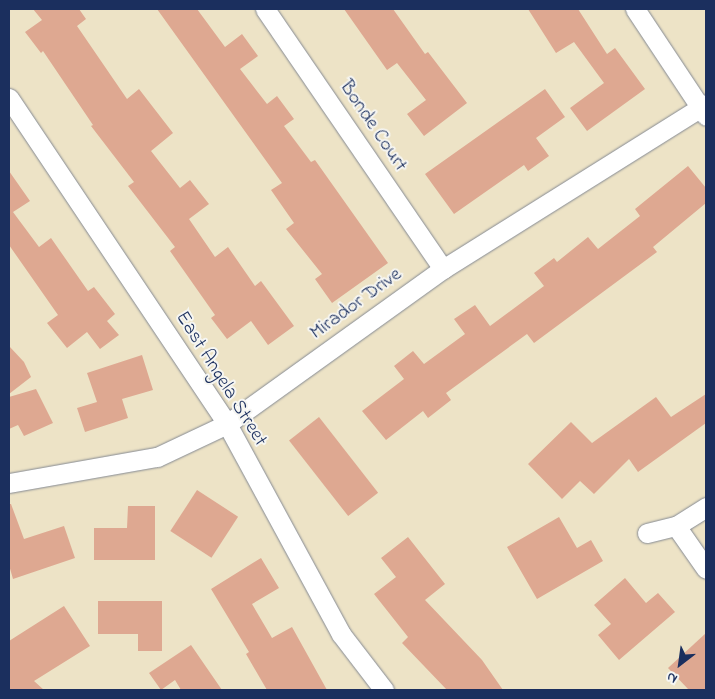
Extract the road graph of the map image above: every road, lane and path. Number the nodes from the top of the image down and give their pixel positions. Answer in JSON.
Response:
{"nodes":[{"id":1,"x":265,"y":9,"type":"edge"},
{"id":2,"x":635,"y":9,"type":"edge"},
{"id":3,"x":9,"y":98,"type":"edge"},
{"id":4,"x":705,"y":109,"type":"edge"},
{"id":5,"x":443,"y":269,"type":"junction"},
{"id":6,"x":227,"y":424,"type":"junction"},
{"id":7,"x":9,"y":483,"type":"edge"},
{"id":8,"x":706,"y":506,"type":"edge"},
{"id":9,"x":676,"y":526,"type":"junction"},
{"id":10,"x":647,"y":533,"type":"dead end"},
{"id":11,"x":706,"y":569,"type":"edge"},
{"id":12,"x":384,"y":690,"type":"edge"}],
"edges":[{"from":1,"to":5,"type":"street","name":"Bonde Court"},
{"from":2,"to":4,"type":"street"},
{"from":3,"to":6,"type":"street","name":"East Angela Street"},
{"from":4,"to":5,"type":"street","name":"Mirador Drive"},
{"from":5,"to":6,"type":"street","name":"Mirador Drive"},
{"from":6,"to":7,"type":"street","name":"Mirador Drive"},
{"from":6,"to":12,"type":"street","name":"East Angela Street"},
{"from":8,"to":9,"type":"street"},
{"from":9,"to":10,"type":"street"},
{"from":9,"to":11,"type":"street"}]}
